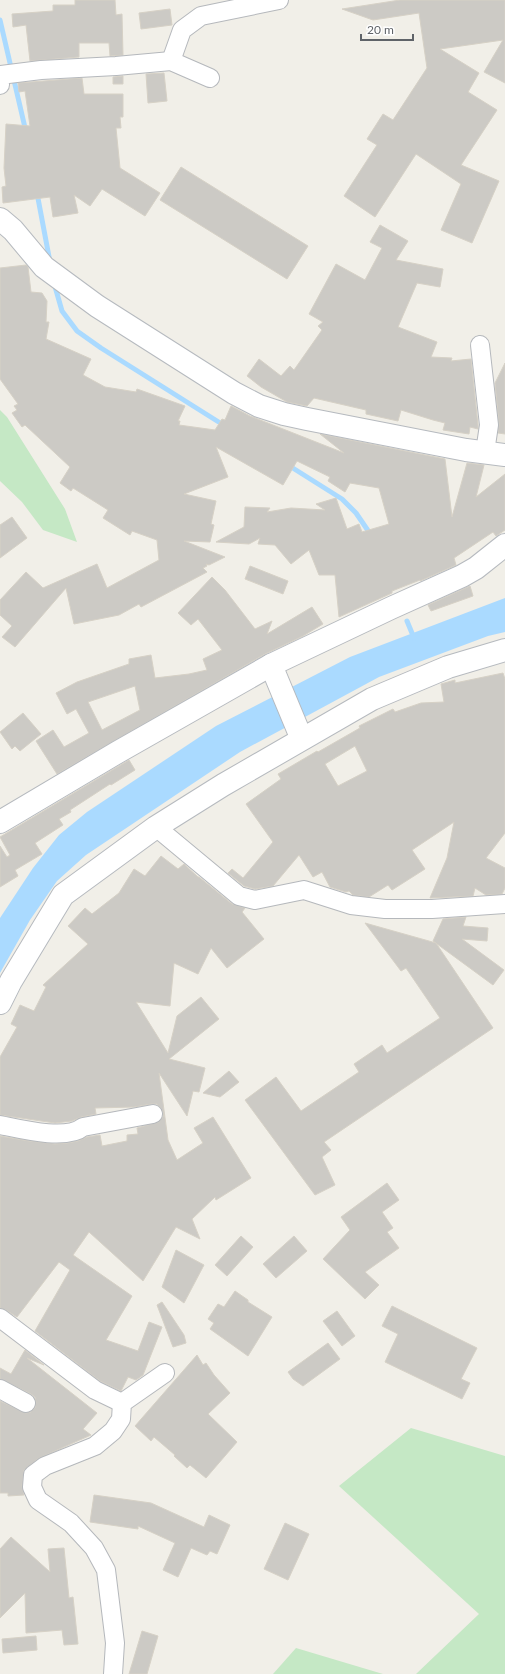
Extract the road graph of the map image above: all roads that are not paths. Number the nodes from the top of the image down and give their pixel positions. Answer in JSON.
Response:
{"nodes":[{"id":1,"x":279,"y":0,"type":"edge"},
{"id":2,"x":171,"y":61,"type":"junction"},
{"id":3,"x":8,"y":78,"type":"edge"},
{"id":4,"x":210,"y":78,"type":"dead end"},
{"id":5,"x":0,"y":219,"type":"edge"},
{"id":6,"x":480,"y":345,"type":"dead end"},
{"id":7,"x":499,"y":455,"type":"edge"},
{"id":8,"x":505,"y":545,"type":"edge"},
{"id":9,"x":505,"y":650,"type":"edge"},
{"id":10,"x":274,"y":671,"type":"junction"},
{"id":11,"x":300,"y":734,"type":"junction"},
{"id":12,"x":0,"y":822,"type":"edge"},
{"id":13,"x":156,"y":826,"type":"junction"},
{"id":14,"x":505,"y":904,"type":"edge"},
{"id":15,"x":0,"y":1003,"type":"edge"},
{"id":16,"x":153,"y":1114,"type":"dead end"},
{"id":17,"x":0,"y":1125,"type":"edge"},
{"id":18,"x":0,"y":1318,"type":"edge"},
{"id":19,"x":165,"y":1373,"type":"dead end"},
{"id":20,"x":0,"y":1390,"type":"edge"},
{"id":21,"x":26,"y":1403,"type":"dead end"},
{"id":22,"x":122,"y":1403,"type":"junction"},
{"id":23,"x":113,"y":1674,"type":"edge"}],
"edges":[{"from":1,"to":2,"type":"street"},
{"from":2,"to":3,"type":"street"},
{"from":2,"to":4,"type":"street"},
{"from":5,"to":7,"type":"street"},
{"from":6,"to":7,"type":"street"},
{"from":8,"to":10,"type":"street"},
{"from":9,"to":11,"type":"street"},
{"from":10,"to":11,"type":"street"},
{"from":10,"to":12,"type":"street"},
{"from":11,"to":13,"type":"street"},
{"from":13,"to":14,"type":"street"},
{"from":13,"to":15,"type":"street"},
{"from":16,"to":17,"type":"street"},
{"from":18,"to":22,"type":"street"},
{"from":19,"to":22,"type":"street"},
{"from":20,"to":21,"type":"street"},
{"from":22,"to":23,"type":"street"}]}
